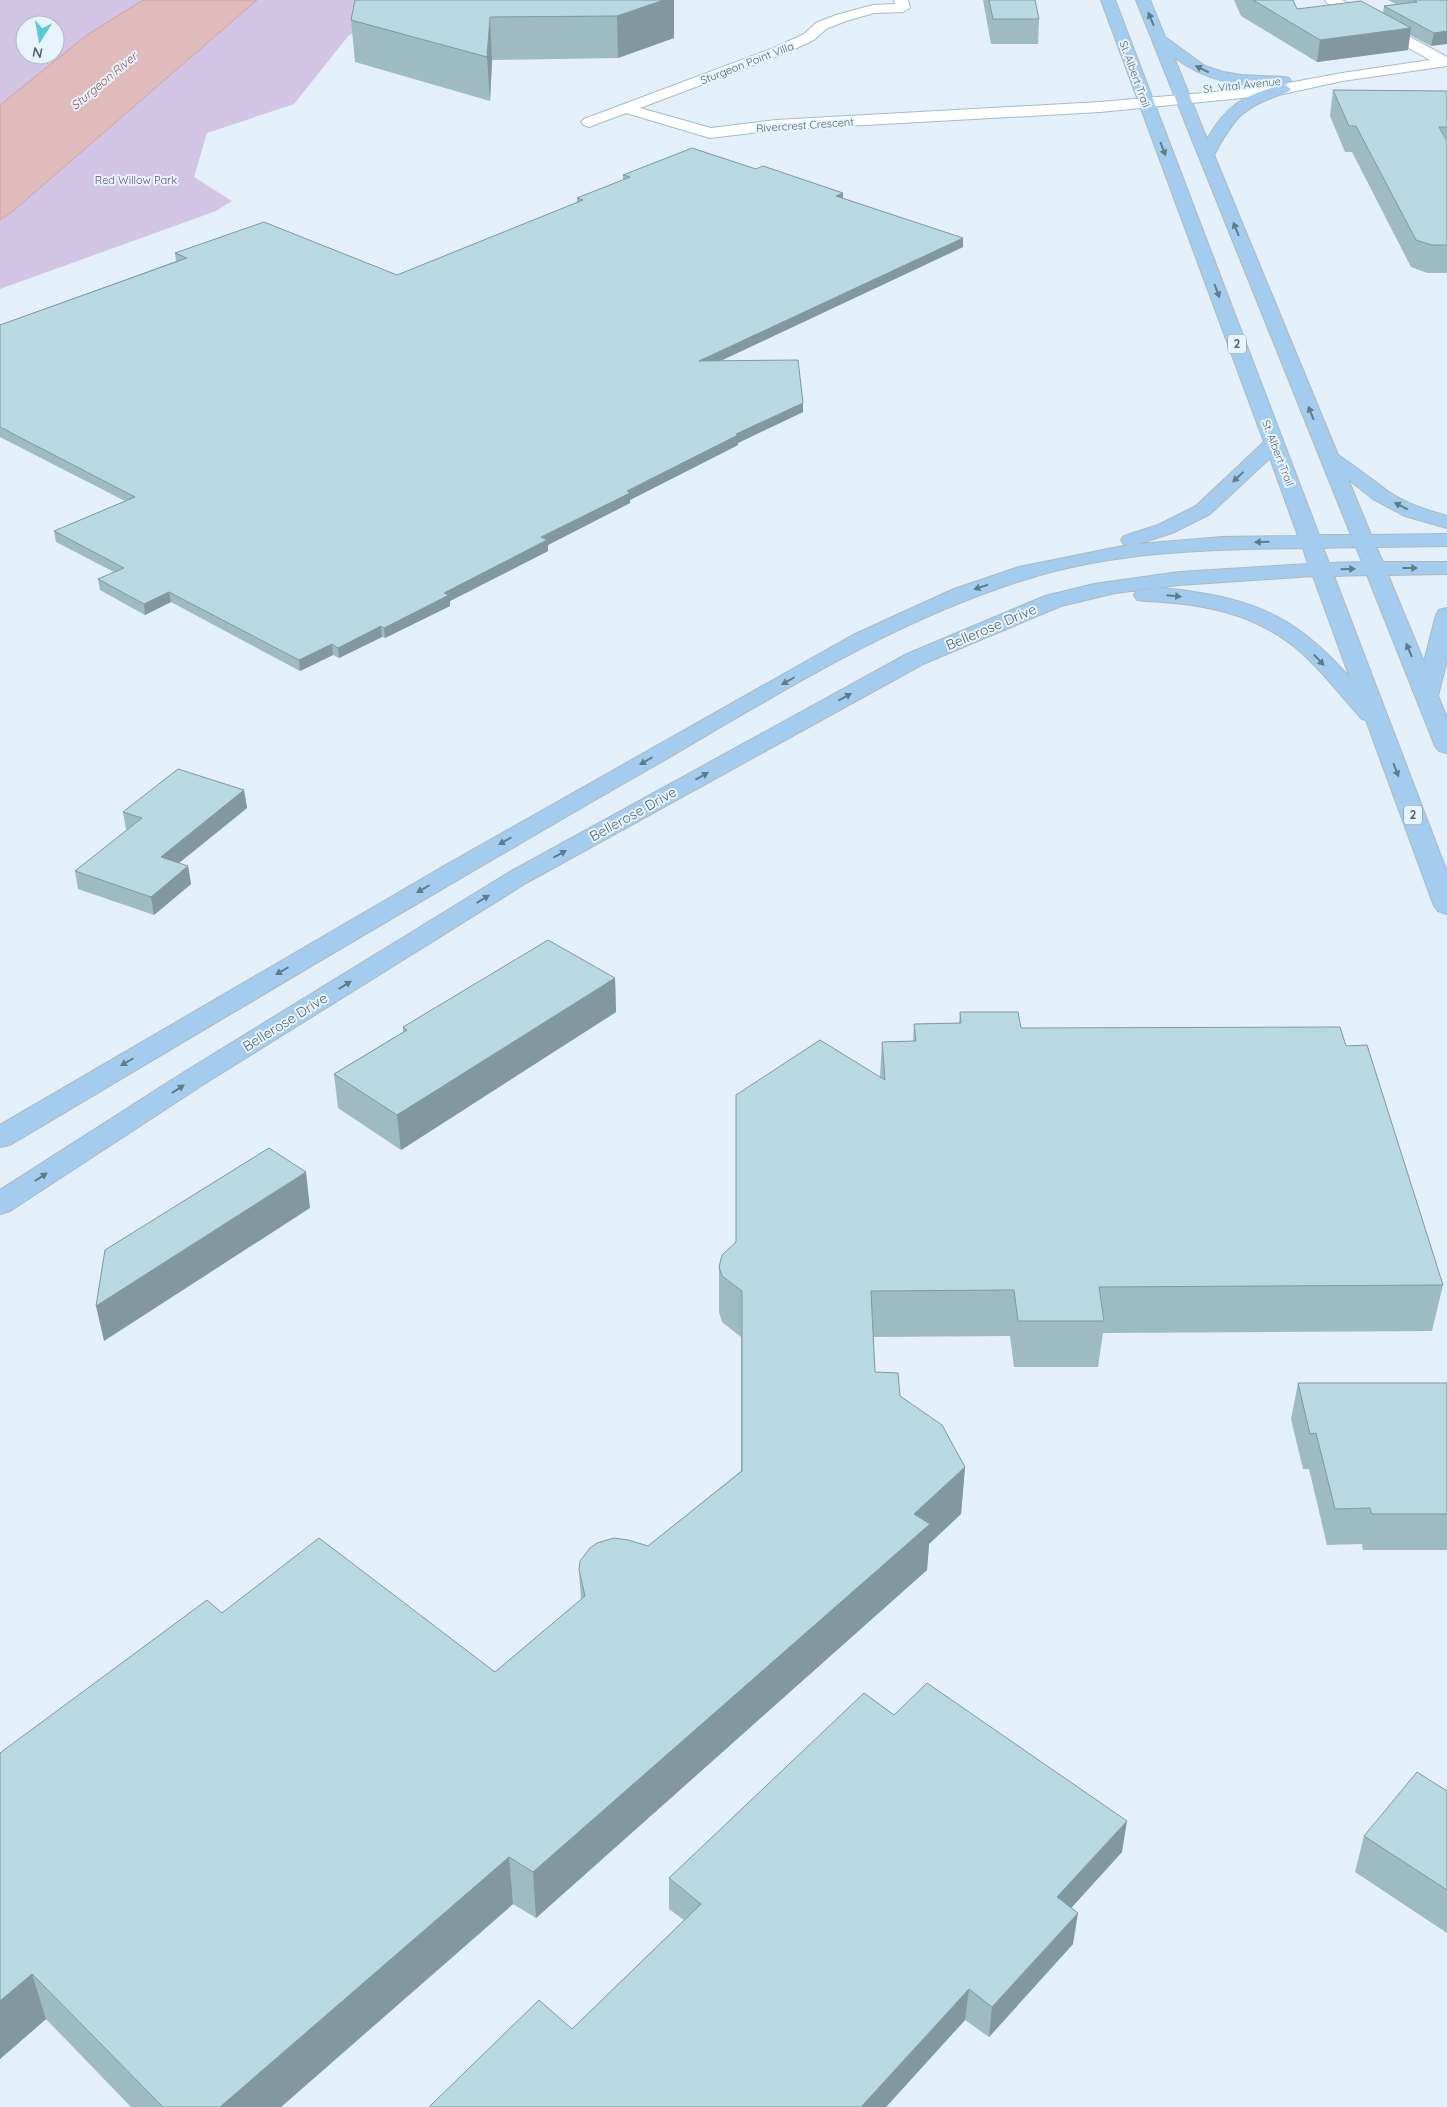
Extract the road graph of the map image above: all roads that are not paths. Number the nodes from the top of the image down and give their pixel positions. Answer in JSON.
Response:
{"nodes":[{"id":1,"x":1108,"y":0,"type":"edge"},
{"id":2,"x":1143,"y":0,"type":"edge"},
{"id":3,"x":1332,"y":0,"type":"edge"},
{"id":4,"x":902,"y":4,"type":"edge"},
{"id":5,"x":1159,"y":39,"type":"junction"},
{"id":6,"x":1447,"y":62,"type":"edge"},
{"id":7,"x":1283,"y":85,"type":"junction"},
{"id":8,"x":1182,"y":96,"type":"junction"},
{"id":9,"x":1144,"y":98,"type":"junction"},
{"id":10,"x":627,"y":109,"type":"junction"},
{"id":11,"x":909,"y":109,"type":"junction"},
{"id":12,"x":926,"y":118,"type":"junction"},
{"id":13,"x":589,"y":122,"type":"dead end"},
{"id":14,"x":685,"y":126,"type":"junction"},
{"id":15,"x":1206,"y":156,"type":"junction"},
{"id":16,"x":1274,"y":443,"type":"junction"},
{"id":17,"x":1329,"y":458,"type":"junction"},
{"id":18,"x":1447,"y":522,"type":"edge"},
{"id":19,"x":1363,"y":540,"type":"junction"},
{"id":20,"x":1447,"y":540,"type":"edge"},
{"id":21,"x":1311,"y":542,"type":"junction"},
{"id":22,"x":1374,"y":568,"type":"junction"},
{"id":23,"x":1447,"y":568,"type":"edge"},
{"id":24,"x":1322,"y":570,"type":"junction"},
{"id":25,"x":1027,"y":572,"type":"junction"},
{"id":26,"x":1073,"y":595,"type":"junction"},
{"id":27,"x":1447,"y":615,"type":"edge"},
{"id":28,"x":1428,"y":695,"type":"junction"},
{"id":29,"x":1379,"y":724,"type":"junction"},
{"id":30,"x":1447,"y":746,"type":"edge"},
{"id":31,"x":1447,"y":906,"type":"edge"},
{"id":32,"x":0,"y":1138,"type":"edge"},
{"id":33,"x":0,"y":1204,"type":"edge"}],
"edges":[{"from":1,"to":9,"type":"main road","name":"St. Albert Trail","number":"2"},
{"from":5,"to":2,"type":"main road","one_way":true},
{"from":3,"to":6,"type":"street"},
{"from":4,"to":10,"type":"street","name":"Sturgeon Point Villa"},
{"from":7,"to":5,"type":"main road","one_way":true},
{"from":5,"to":8,"type":"main road"},
{"from":6,"to":7,"type":"street","name":"St. Vital Avenue"},
{"from":7,"to":8,"type":"street","name":"St. Vital Avenue"},
{"from":7,"to":15,"type":"main road"},
{"from":8,"to":9,"type":"street","name":"St. Vital Avenue"},
{"from":8,"to":15,"type":"main road"},
{"from":9,"to":11,"type":"street","name":"Rivercrest Crescent"},
{"from":9,"to":12,"type":"street","name":"Rivercrest Crescent"},
{"from":9,"to":16,"type":"main road","name":"St. Albert Trail","number":"2","one_way":true},
{"from":10,"to":13,"type":"street","name":"Sturgeon Point Villa"},
{"from":10,"to":14,"type":"street","name":"Rivercrest Crescent"},
{"from":11,"to":12,"type":"street"},
{"from":11,"to":14,"type":"street","name":"Rivercrest Crescent"},
{"from":12,"to":14,"type":"street","name":"Rivercrest Crescent"},
{"from":17,"to":15,"type":"main road","one_way":true},
{"from":16,"to":21,"type":"main road","name":"St. Albert Trail","number":"2"},
{"from":16,"to":25,"type":"main road","one_way":true},
{"from":18,"to":17,"type":"main road","one_way":true},
{"from":17,"to":19,"type":"main road"},
{"from":19,"to":20,"type":"main road"},
{"from":19,"to":21,"type":"main road"},
{"from":19,"to":22,"type":"main road"},
{"from":21,"to":24,"type":"main road","name":"St. Albert Trail","number":"2"},
{"from":21,"to":25,"type":"main road","one_way":true},
{"from":22,"to":23,"type":"main road","name":"Bellerose Drive","one_way":true},
{"from":24,"to":22,"type":"main road","name":"Bellerose Drive","one_way":true},
{"from":28,"to":22,"type":"main road","one_way":true},
{"from":24,"to":26,"type":"main road","name":"Bellerose Drive"},
{"from":24,"to":29,"type":"main road","name":"St. Albert Trail","number":"2"},
{"from":25,"to":32,"type":"main road","one_way":true},
{"from":26,"to":29,"type":"main road","one_way":true},
{"from":33,"to":26,"type":"main road","name":"Bellerose Drive","one_way":true},
{"from":27,"to":28,"type":"main road"},
{"from":28,"to":30,"type":"main road"},
{"from":29,"to":31,"type":"main road","name":"St. Albert Trail","number":"2","one_way":true}]}
